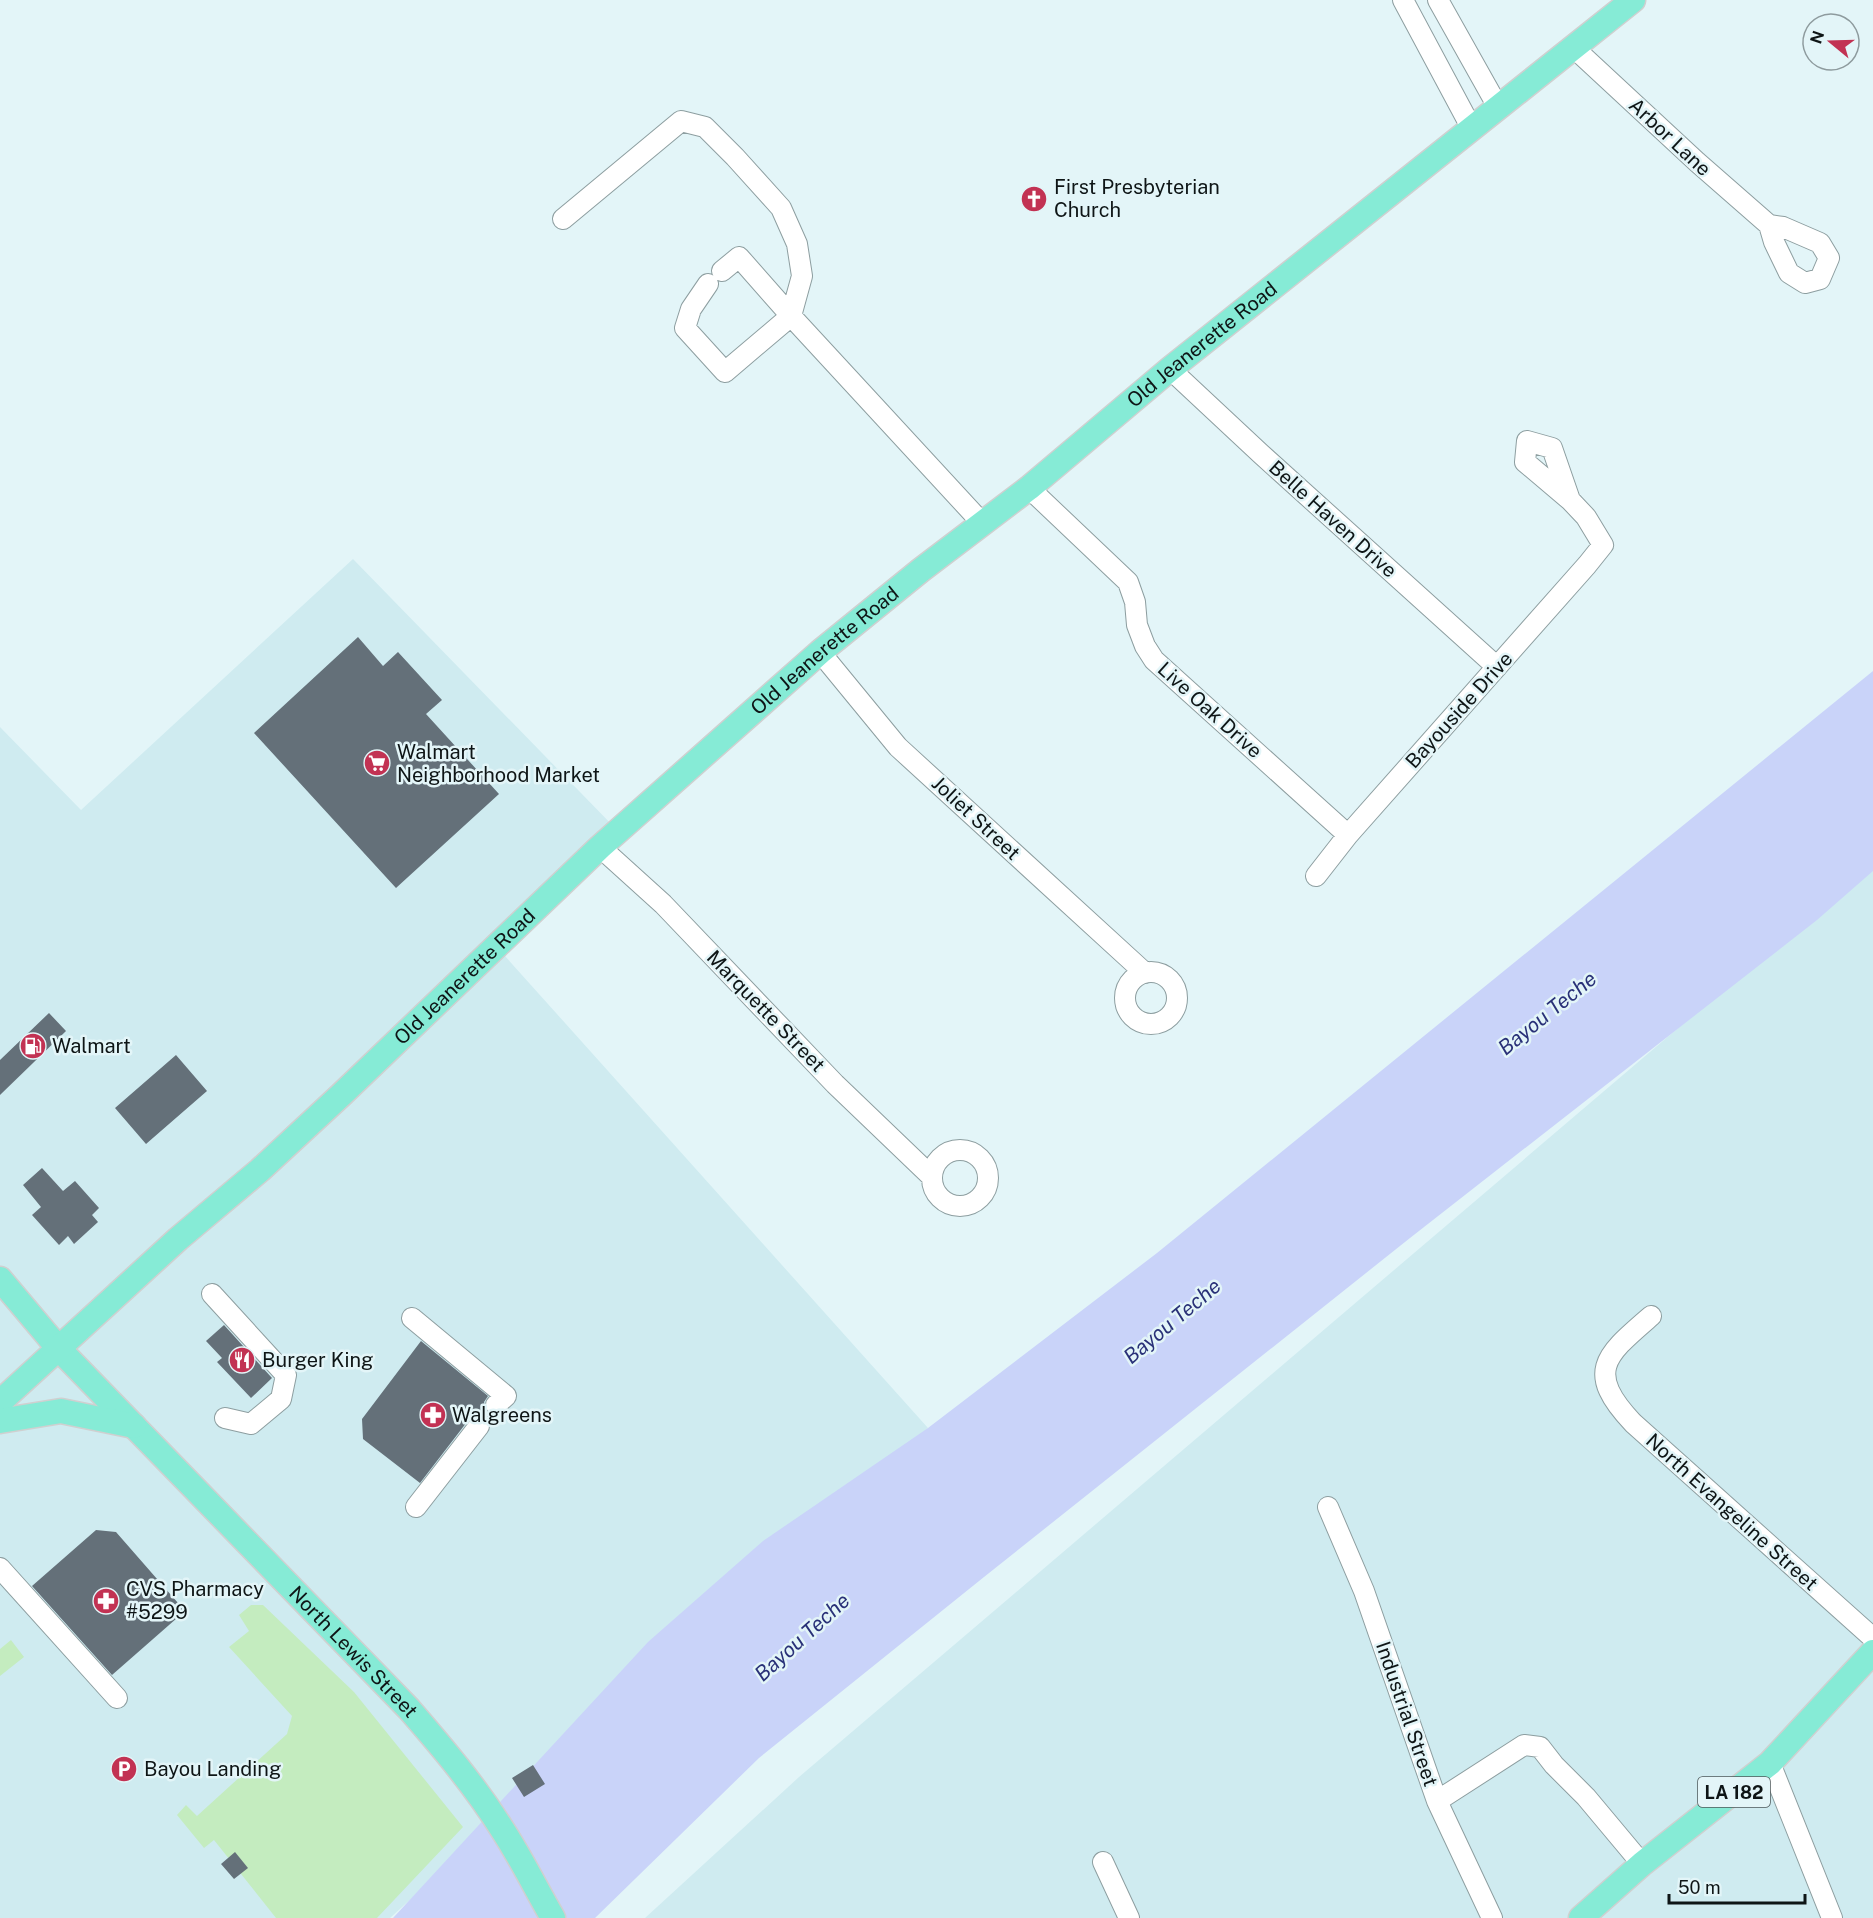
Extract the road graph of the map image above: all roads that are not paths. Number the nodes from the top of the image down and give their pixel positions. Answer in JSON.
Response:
{"nodes":[{"id":1,"x":1403,"y":0,"type":"edge"},
{"id":2,"x":1438,"y":0,"type":"edge"},
{"id":3,"x":1633,"y":0,"type":"edge"},
{"id":4,"x":1573,"y":47,"type":"junction"},
{"id":5,"x":1498,"y":106,"type":"junction"},
{"id":6,"x":1472,"y":129,"type":"junction"},
{"id":7,"x":563,"y":219,"type":"dead end"},
{"id":8,"x":1769,"y":225,"type":"dead end"},
{"id":9,"x":791,"y":316,"type":"junction"},
{"id":10,"x":1170,"y":369,"type":"junction"},
{"id":11,"x":1029,"y":488,"type":"junction"},
{"id":12,"x":1570,"y":500,"type":"dead end"},
{"id":13,"x":982,"y":523,"type":"junction"},
{"id":14,"x":820,"y":652,"type":"junction"},
{"id":15,"x":1497,"y":667,"type":"junction"},
{"id":16,"x":1348,"y":835,"type":"junction"},
{"id":17,"x":600,"y":847,"type":"junction"},
{"id":18,"x":1316,"y":876,"type":"dead end"},
{"id":19,"x":1145,"y":973,"type":"dead end"},
{"id":20,"x":932,"y":1177,"type":"dead end"},
{"id":21,"x":0,"y":1279,"type":"edge"},
{"id":22,"x":212,"y":1294,"type":"dead end"},
{"id":23,"x":1651,"y":1316,"type":"dead end"},
{"id":24,"x":412,"y":1318,"type":"dead end"},
{"id":25,"x":59,"y":1349,"type":"junction"},
{"id":26,"x":0,"y":1402,"type":"edge"},
{"id":27,"x":496,"y":1405,"type":"dead end"},
{"id":28,"x":225,"y":1418,"type":"dead end"},
{"id":29,"x":0,"y":1421,"type":"edge"},
{"id":30,"x":134,"y":1426,"type":"junction"},
{"id":31,"x":479,"y":1426,"type":"dead end"},
{"id":32,"x":416,"y":1507,"type":"dead end"},
{"id":33,"x":1328,"y":1507,"type":"dead end"},
{"id":34,"x":0,"y":1568,"type":"edge"},
{"id":35,"x":1873,"y":1638,"type":"edge"},
{"id":36,"x":1873,"y":1652,"type":"edge"},
{"id":37,"x":117,"y":1698,"type":"dead end"},
{"id":38,"x":1770,"y":1763,"type":"junction"},
{"id":39,"x":1437,"y":1801,"type":"junction"},
{"id":40,"x":1103,"y":1862,"type":"dead end"},
{"id":41,"x":1642,"y":1864,"type":"junction"},
{"id":42,"x":553,"y":1918,"type":"edge"},
{"id":43,"x":1130,"y":1918,"type":"edge"},
{"id":44,"x":1492,"y":1918,"type":"edge"},
{"id":45,"x":1581,"y":1918,"type":"edge"},
{"id":46,"x":1832,"y":1918,"type":"edge"}],
"edges":[{"from":1,"to":6,"type":"street"},
{"from":2,"to":5,"type":"street"},
{"from":3,"to":4,"type":"main road","name":"Old Jeanerette Road"},
{"from":4,"to":5,"type":"main road","name":"Old Jeanerette Road"},
{"from":4,"to":8,"type":"street","name":"Arbor Lane"},
{"from":5,"to":6,"type":"main road","name":"Old Jeanerette Road"},
{"from":6,"to":10,"type":"main road","name":"Old Jeanerette Road"},
{"from":7,"to":9,"type":"street"},
{"from":9,"to":9,"type":"street"},
{"from":9,"to":13,"type":"street"},
{"from":10,"to":11,"type":"main road","name":"Old Jeanerette Road"},
{"from":10,"to":15,"type":"street","name":"Belle Haven Drive"},
{"from":11,"to":13,"type":"main road","name":"Old Jeanerette Road"},
{"from":11,"to":16,"type":"street","name":"Live Oak Drive"},
{"from":12,"to":15,"type":"street","name":"Bayouside Drive"},
{"from":13,"to":14,"type":"main road","name":"Old Jeanerette Road"},
{"from":14,"to":17,"type":"main road","name":"Old Jeanerette Road"},
{"from":14,"to":19,"type":"street","name":"Joliet Street"},
{"from":15,"to":16,"type":"street","name":"Bayouside Drive"},
{"from":16,"to":18,"type":"street","name":"Bayouside Drive"},
{"from":17,"to":20,"type":"street","name":"Marquette Street"},
{"from":17,"to":25,"type":"main road","name":"Old Jeanerette Road"},
{"from":21,"to":25,"type":"main road","name":"North Lewis Street"},
{"from":22,"to":28,"type":"street"},
{"from":23,"to":35,"type":"street","name":"North Evangeline Street"},
{"from":24,"to":27,"type":"street"},
{"from":25,"to":26,"type":"main road","name":"Old Jeanerette Road"},
{"from":25,"to":30,"type":"main road","name":"North Lewis Street"},
{"from":29,"to":30,"type":"main road"},
{"from":30,"to":42,"type":"main road","name":"North Lewis Street"},
{"from":31,"to":32,"type":"street"},
{"from":33,"to":39,"type":"street","name":"Industrial Street"},
{"from":34,"to":37,"type":"street"},
{"from":36,"to":38,"type":"main road","number":"LA 182"},
{"from":38,"to":41,"type":"main road","number":"LA 182"},
{"from":38,"to":46,"type":"street"},
{"from":39,"to":41,"type":"street"},
{"from":39,"to":44,"type":"street","name":"Industrial Street"},
{"from":40,"to":43,"type":"street"},
{"from":41,"to":45,"type":"main road","number":"LA 182"}]}
